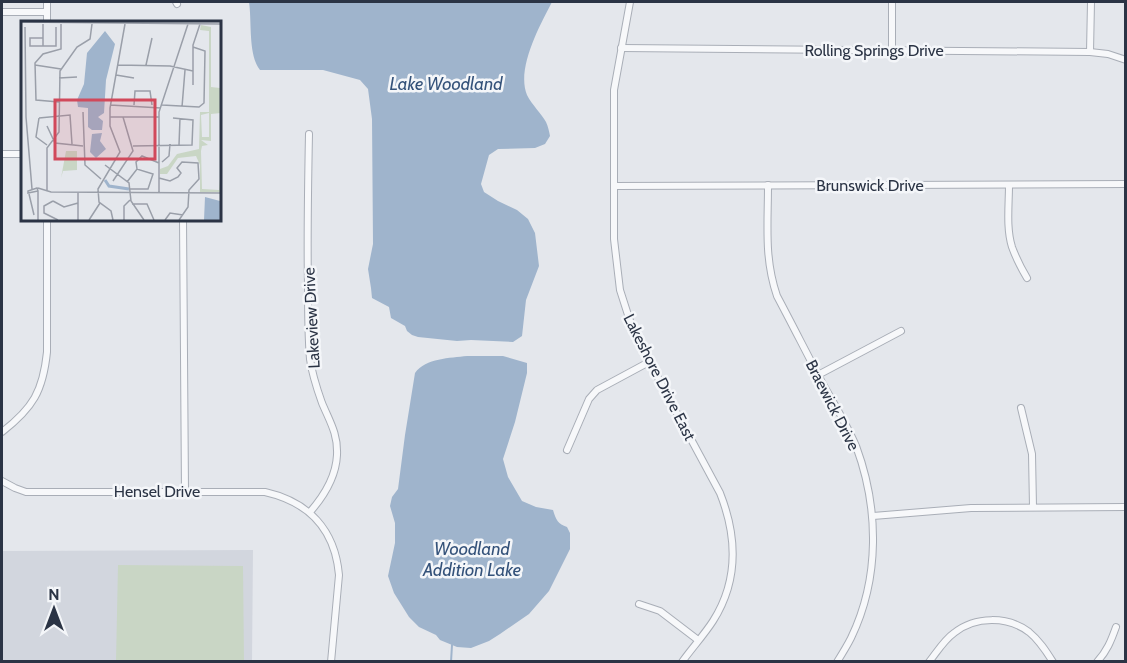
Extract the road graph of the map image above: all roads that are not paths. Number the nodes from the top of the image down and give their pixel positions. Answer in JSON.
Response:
{"nodes":[{"id":1,"x":47,"y":2,"type":"edge"},
{"id":2,"x":630,"y":2,"type":"edge"},
{"id":3,"x":892,"y":2,"type":"edge"},
{"id":4,"x":1091,"y":2,"type":"edge"},
{"id":5,"x":2,"y":12,"type":"edge"},
{"id":6,"x":47,"y":12,"type":"junction"},
{"id":7,"x":47,"y":21,"type":"edge"},
{"id":8,"x":621,"y":48,"type":"junction"},
{"id":9,"x":892,"y":50,"type":"junction"},
{"id":10,"x":1090,"y":52,"type":"junction"},
{"id":11,"x":1125,"y":60,"type":"edge"},
{"id":12,"x":309,"y":134,"type":"dead end"},
{"id":13,"x":2,"y":154,"type":"edge"},
{"id":14,"x":21,"y":154,"type":"edge"},
{"id":15,"x":1009,"y":184,"type":"junction"},
{"id":16,"x":1125,"y":184,"type":"edge"},
{"id":17,"x":768,"y":185,"type":"junction"},
{"id":18,"x":614,"y":186,"type":"junction"},
{"id":19,"x":47,"y":220,"type":"edge"},
{"id":20,"x":183,"y":220,"type":"edge"},
{"id":21,"x":1027,"y":278,"type":"dead end"},
{"id":22,"x":901,"y":331,"type":"dead end"},
{"id":23,"x":650,"y":362,"type":"junction"},
{"id":24,"x":818,"y":375,"type":"junction"},
{"id":25,"x":1021,"y":408,"type":"dead end"},
{"id":26,"x":2,"y":432,"type":"edge"},
{"id":27,"x":567,"y":450,"type":"dead end"},
{"id":28,"x":2,"y":481,"type":"edge"},
{"id":29,"x":184,"y":491,"type":"junction"},
{"id":30,"x":1033,"y":507,"type":"junction"},
{"id":31,"x":1125,"y":507,"type":"edge"},
{"id":32,"x":310,"y":512,"type":"junction"},
{"id":33,"x":873,"y":516,"type":"junction"},
{"id":34,"x":639,"y":604,"type":"dead end"},
{"id":35,"x":1116,"y":627,"type":"dead end"},
{"id":36,"x":698,"y":640,"type":"junction"},
{"id":37,"x":331,"y":662,"type":"edge"},
{"id":38,"x":682,"y":662,"type":"edge"},
{"id":39,"x":837,"y":662,"type":"edge"},
{"id":40,"x":929,"y":662,"type":"edge"},
{"id":41,"x":1053,"y":662,"type":"edge"},
{"id":42,"x":1097,"y":662,"type":"edge"}],
"edges":[{"from":1,"to":6,"type":"street"},
{"from":2,"to":8,"type":"street","name":"Lakeshore Drive East"},
{"from":3,"to":9,"type":"street"},
{"from":4,"to":10,"type":"street"},
{"from":5,"to":6,"type":"street"},
{"from":6,"to":7,"type":"street"},
{"from":8,"to":9,"type":"street","name":"Rolling Springs Drive"},
{"from":8,"to":18,"type":"street","name":"Lakeshore Drive East"},
{"from":9,"to":10,"type":"street","name":"Rolling Springs Drive"},
{"from":10,"to":11,"type":"street","name":"Rolling Springs Drive"},
{"from":12,"to":32,"type":"street","name":"Lakeview Drive"},
{"from":13,"to":14,"type":"street"},
{"from":15,"to":16,"type":"street","name":"Brunswick Drive"},
{"from":15,"to":17,"type":"street","name":"Brunswick Drive"},
{"from":15,"to":21,"type":"street"},
{"from":17,"to":18,"type":"street","name":"Brunswick Drive"},
{"from":17,"to":24,"type":"street","name":"Braewick Drive"},
{"from":18,"to":23,"type":"street","name":"Lakeshore Drive East"},
{"from":19,"to":26,"type":"street"},
{"from":20,"to":29,"type":"street"},
{"from":22,"to":24,"type":"street"},
{"from":23,"to":27,"type":"street"},
{"from":23,"to":36,"type":"street","name":"Lakeshore Drive East"},
{"from":24,"to":33,"type":"street","name":"Braewick Drive"},
{"from":25,"to":30,"type":"street"},
{"from":28,"to":29,"type":"street","name":"Hensel Drive"},
{"from":29,"to":32,"type":"street","name":"Hensel Drive"},
{"from":30,"to":31,"type":"street"},
{"from":30,"to":33,"type":"street"},
{"from":32,"to":37,"type":"street"},
{"from":33,"to":39,"type":"street","name":"Braewick Drive"},
{"from":34,"to":36,"type":"street"},
{"from":35,"to":42,"type":"street"},
{"from":36,"to":38,"type":"street","name":"Lakeshore Drive East"},
{"from":40,"to":41,"type":"street"}]}
